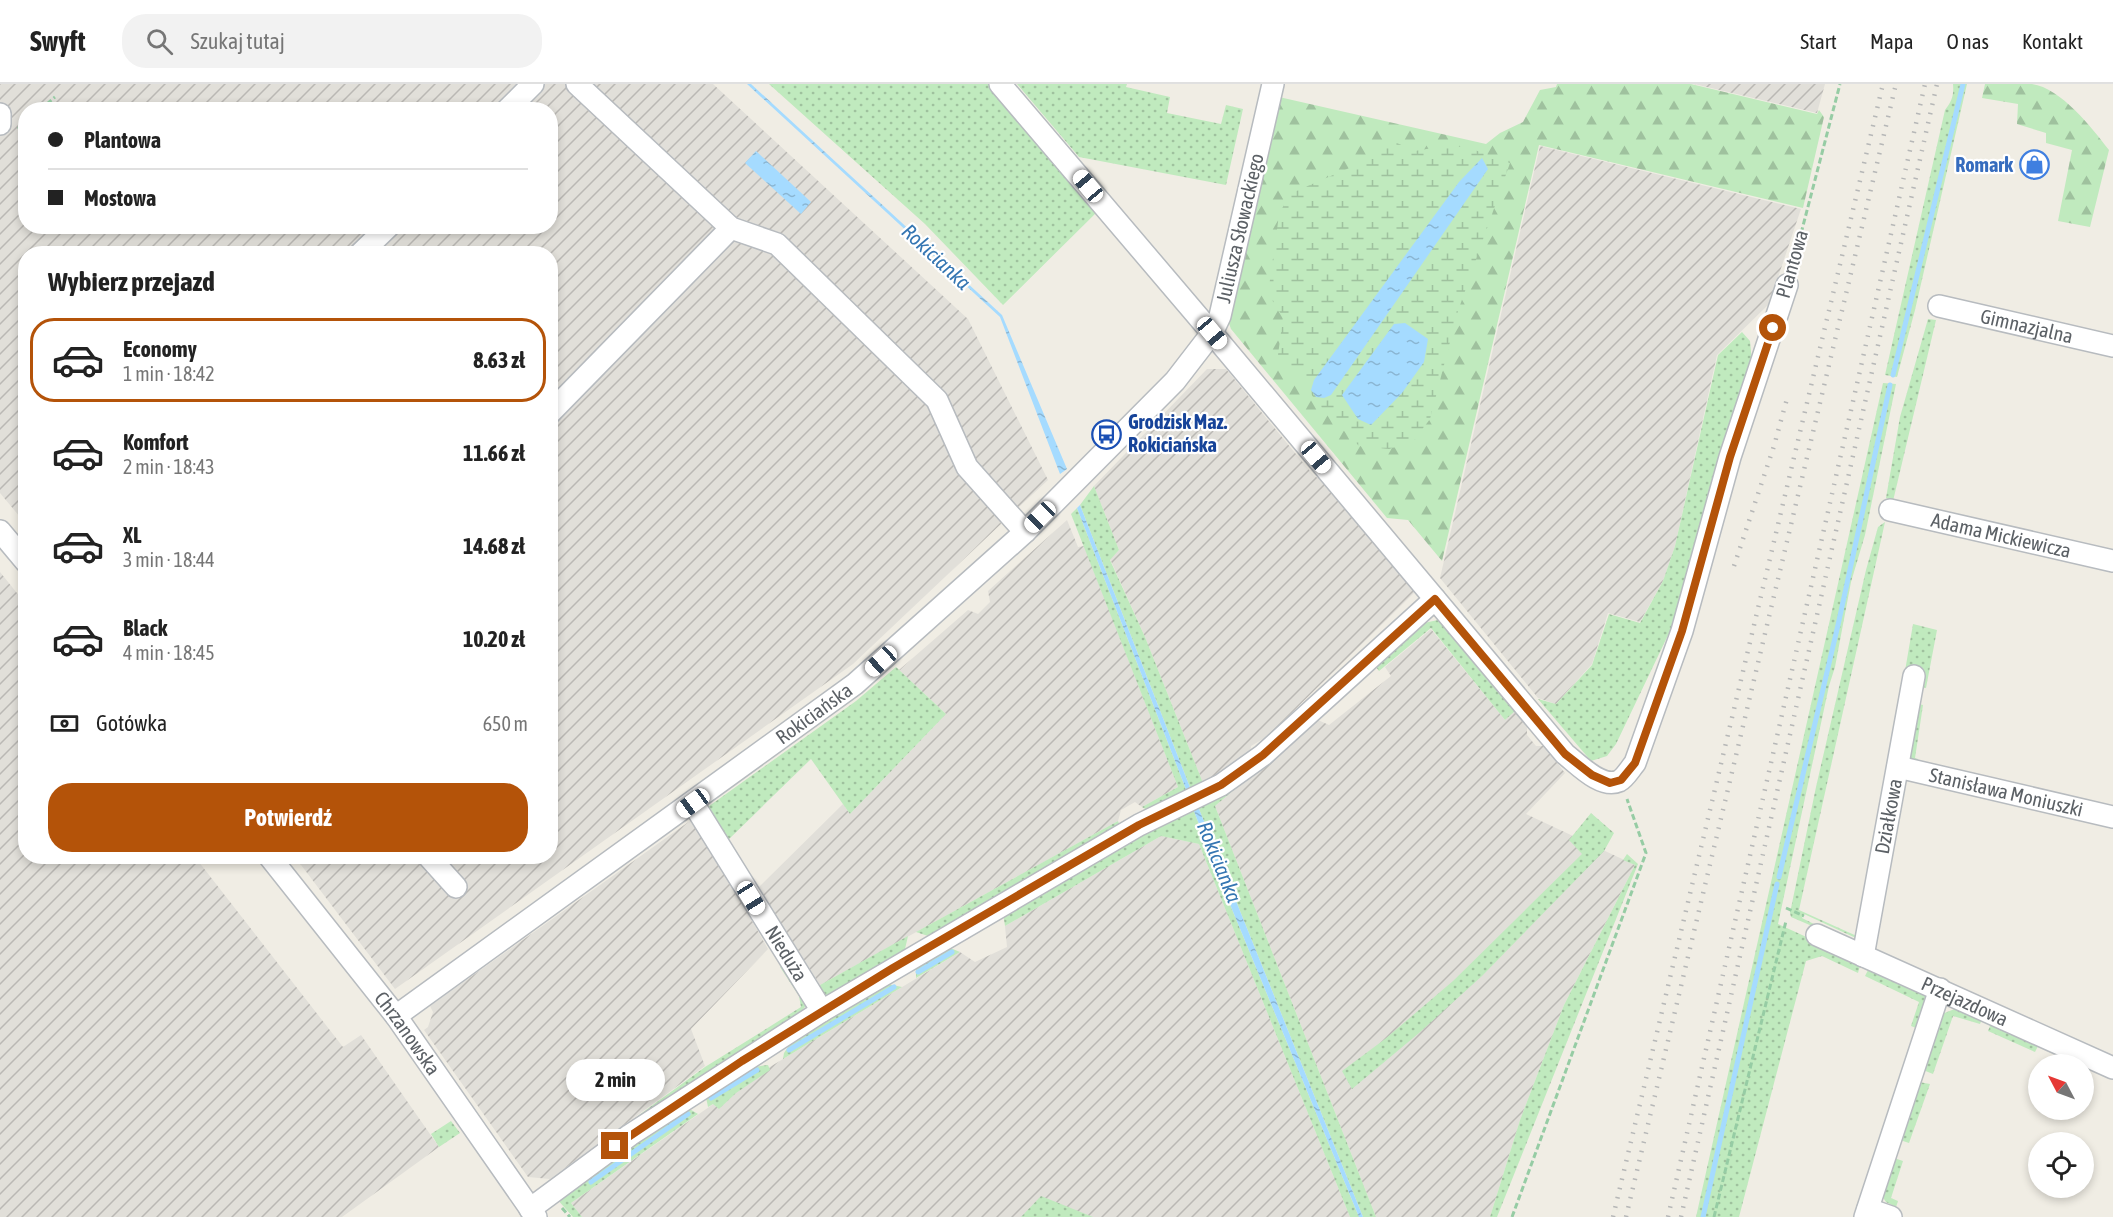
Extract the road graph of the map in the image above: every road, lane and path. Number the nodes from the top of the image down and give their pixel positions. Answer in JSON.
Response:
{"nodes":[{"id":1,"x":533,"y":84,"type":"edge"},
{"id":2,"x":577,"y":84,"type":"edge"},
{"id":3,"x":1000,"y":84,"type":"edge"},
{"id":4,"x":1273,"y":84,"type":"edge"},
{"id":5,"x":1840,"y":84,"type":"edge"},
{"id":6,"x":55,"y":97,"type":"dead end"},
{"id":7,"x":49,"y":102,"type":"edge"},
{"id":8,"x":515,"y":102,"type":"edge"},
{"id":9,"x":0,"y":114,"type":"edge"},
{"id":10,"x":0,"y":124,"type":"edge"},
{"id":11,"x":731,"y":228,"type":"junction"},
{"id":12,"x":381,"y":234,"type":"edge"},
{"id":13,"x":368,"y":246,"type":"edge"},
{"id":14,"x":1787,"y":285,"type":"joint"},
{"id":15,"x":1939,"y":306,"type":"dead end"},
{"id":16,"x":1212,"y":333,"type":"junction"},
{"id":17,"x":2113,"y":346,"type":"edge"},
{"id":18,"x":558,"y":405,"type":"edge"},
{"id":19,"x":1890,"y":510,"type":"dead end"},
{"id":20,"x":0,"y":531,"type":"edge"},
{"id":21,"x":1025,"y":532,"type":"junction"},
{"id":22,"x":18,"y":552,"type":"edge"},
{"id":23,"x":2113,"y":561,"type":"edge"},
{"id":24,"x":1435,"y":599,"type":"junction"},
{"id":25,"x":1914,"y":676,"type":"dead end"},
{"id":26,"x":1898,"y":767,"type":"junction"},
{"id":27,"x":1621,"y":780,"type":"junction"},
{"id":28,"x":693,"y":803,"type":"junction"},
{"id":29,"x":2113,"y":817,"type":"edge"},
{"id":30,"x":275,"y":864,"type":"edge"},
{"id":31,"x":435,"y":864,"type":"edge"},
{"id":32,"x":456,"y":887,"type":"dead end"},
{"id":33,"x":1786,"y":908,"type":"dead end"},
{"id":34,"x":1804,"y":916,"type":"dead end"},
{"id":35,"x":1786,"y":921,"type":"dead end"},
{"id":36,"x":1817,"y":934,"type":"dead end"},
{"id":37,"x":1863,"y":956,"type":"junction"},
{"id":38,"x":1940,"y":989,"type":"junction"},
{"id":39,"x":822,"y":1011,"type":"junction"},
{"id":40,"x":396,"y":1016,"type":"junction"},
{"id":41,"x":2113,"y":1068,"type":"edge"},
{"id":42,"x":533,"y":1213,"type":"edge"},
{"id":43,"x":1866,"y":1213,"type":"edge"},
{"id":44,"x":1512,"y":1217,"type":"edge"},
{"id":45,"x":1714,"y":1217,"type":"edge"},
{"id":46,"x":1892,"y":1217,"type":"edge"}],
"edges":[{"from":1,"to":8,"type":"street"},
{"from":2,"to":11,"type":"street"},
{"from":3,"to":16,"type":"street"},
{"from":4,"to":16,"type":"street","name":"Juliusza Słowackiego"},
{"from":5,"to":14,"type":"path","name":"Plantowa"},
{"from":6,"to":7,"type":"path"},
{"from":9,"to":10,"type":"street"},
{"from":11,"to":18,"type":"street"},
{"from":11,"to":21,"type":"street"},
{"from":12,"to":13,"type":"street"},
{"from":14,"to":27,"type":"street","name":"Plantowa"},
{"from":15,"to":17,"type":"street","name":"Gimnazjalna"},
{"from":16,"to":21,"type":"street","name":"Rokiciańska"},
{"from":16,"to":24,"type":"street"},
{"from":19,"to":23,"type":"street","name":"Adama Mickiewicza"},
{"from":20,"to":22,"type":"street"},
{"from":21,"to":28,"type":"street","name":"Rokiciańska"},
{"from":24,"to":27,"type":"street"},
{"from":24,"to":39,"type":"street"},
{"from":25,"to":26,"type":"street","name":"Działkowa"},
{"from":26,"to":29,"type":"street","name":"Stanisława Moniuszki"},
{"from":26,"to":37,"type":"street","name":"Działkowa"},
{"from":27,"to":44,"type":"path"},
{"from":28,"to":39,"type":"street","name":"Nieduża"},
{"from":28,"to":40,"type":"street","name":"Rokiciańska"},
{"from":30,"to":40,"type":"street","name":"Chrzanowska"},
{"from":31,"to":32,"type":"street"},
{"from":33,"to":34,"type":"path"},
{"from":35,"to":45,"type":"path"},
{"from":36,"to":37,"type":"street","name":"Przejazdowa"},
{"from":37,"to":38,"type":"street","name":"Przejazdowa"},
{"from":38,"to":41,"type":"street","name":"Przejazdowa"},
{"from":38,"to":43,"type":"street"},
{"from":39,"to":42,"type":"street"},
{"from":40,"to":42,"type":"street","name":"Chrzanowska"},
{"from":43,"to":46,"type":"street"}]}
